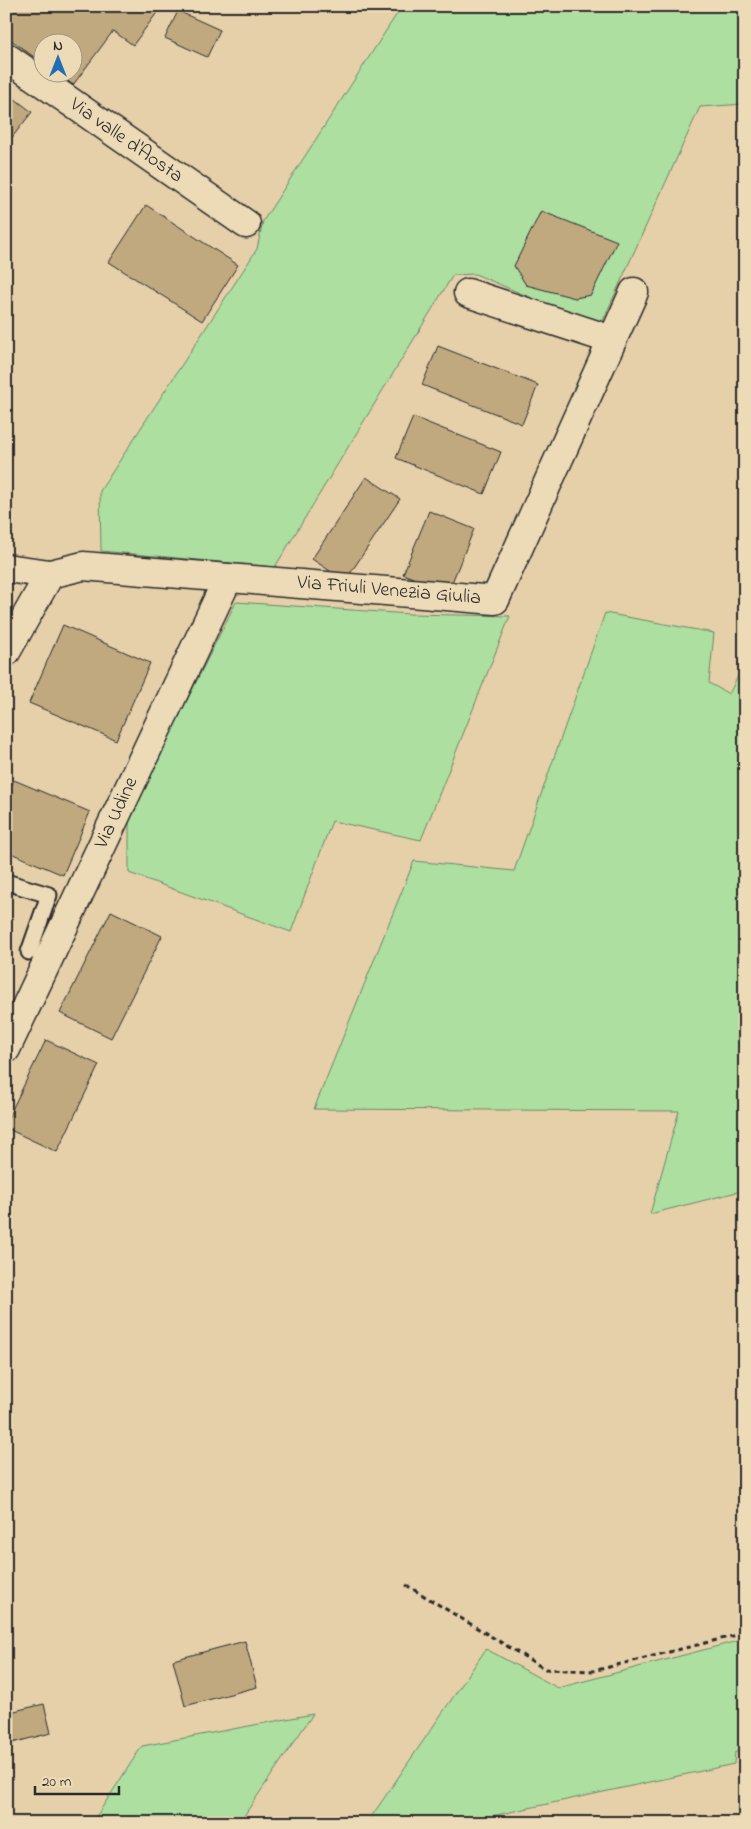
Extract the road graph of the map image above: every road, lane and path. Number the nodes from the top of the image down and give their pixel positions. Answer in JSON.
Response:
{"nodes":[{"id":1,"x":6,"y":57,"type":"edge"},
{"id":2,"x":246,"y":224,"type":"dead end"},
{"id":3,"x":634,"y":292,"type":"dead end"},
{"id":4,"x":468,"y":293,"type":"dead end"},
{"id":5,"x":612,"y":340,"type":"junction"},
{"id":6,"x":6,"y":568,"type":"edge"},
{"id":7,"x":50,"y":574,"type":"junction"},
{"id":8,"x":228,"y":578,"type":"junction"},
{"id":9,"x":6,"y":652,"type":"edge"},
{"id":10,"x":6,"y":882,"type":"edge"},
{"id":11,"x":29,"y":952,"type":"dead end"},
{"id":12,"x":6,"y":1049,"type":"edge"},
{"id":13,"x":406,"y":1585,"type":"dead end"},
{"id":14,"x":745,"y":1633,"type":"edge"}],
"edges":[{"from":1,"to":2,"type":"street","name":"Via valle d'Aosta"},
{"from":3,"to":5,"type":"street","name":"Via Friuli Venezia Giulia"},
{"from":4,"to":5,"type":"street"},
{"from":5,"to":8,"type":"street","name":"Via Friuli Venezia Giulia"},
{"from":6,"to":7,"type":"street","name":"Via Friuli Venezia Giulia"},
{"from":7,"to":8,"type":"street","name":"Via Friuli Venezia Giulia"},
{"from":7,"to":9,"type":"street"},
{"from":8,"to":12,"type":"street","name":"Via Udine"},
{"from":10,"to":11,"type":"lane"},
{"from":13,"to":14,"type":"path"}]}
